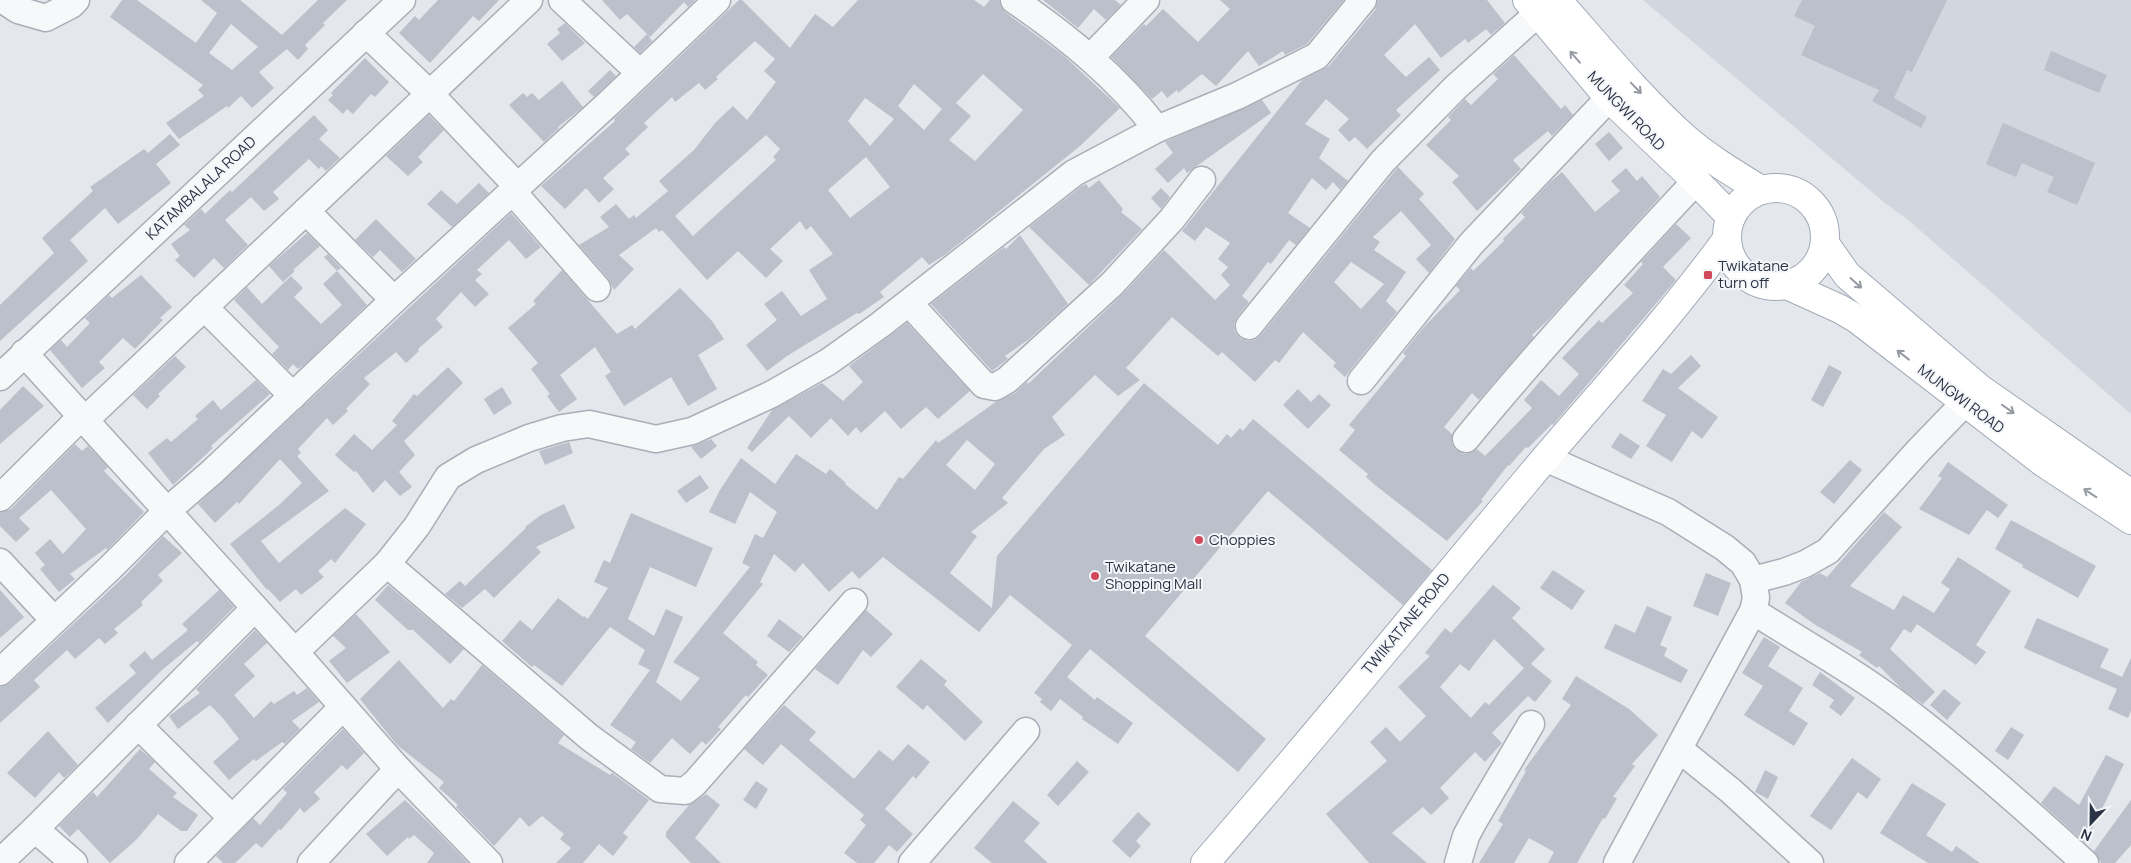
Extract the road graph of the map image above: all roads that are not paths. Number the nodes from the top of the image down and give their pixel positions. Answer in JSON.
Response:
{"nodes":[{"id":1,"x":3,"y":0,"type":"edge"},
{"id":2,"x":76,"y":0,"type":"edge"},
{"id":3,"x":402,"y":0,"type":"edge"},
{"id":4,"x":529,"y":0,"type":"edge"},
{"id":5,"x":562,"y":0,"type":"edge"},
{"id":6,"x":717,"y":0,"type":"edge"},
{"id":7,"x":1014,"y":0,"type":"edge"},
{"id":8,"x":1146,"y":0,"type":"edge"},
{"id":9,"x":1363,"y":0,"type":"edge"},
{"id":10,"x":1540,"y":5,"type":"edge"},
{"id":11,"x":366,"y":34,"type":"junction"},
{"id":12,"x":1090,"y":58,"type":"junction"},
{"id":13,"x":640,"y":73,"type":"junction"},
{"id":14,"x":430,"y":94,"type":"junction"},
{"id":15,"x":1609,"y":98,"type":"junction"},
{"id":16,"x":1157,"y":129,"type":"junction"},
{"id":17,"x":1202,"y":180,"type":"dead end"},
{"id":18,"x":1696,"y":181,"type":"junction"},
{"id":19,"x":515,"y":189,"type":"junction"},
{"id":20,"x":1761,"y":190,"type":"junction"},
{"id":21,"x":306,"y":211,"type":"junction"},
{"id":22,"x":1729,"y":228,"type":"junction"},
{"id":23,"x":1826,"y":245,"type":"junction"},
{"id":24,"x":1744,"y":274,"type":"junction"},
{"id":25,"x":1787,"y":285,"type":"junction"},
{"id":26,"x":597,"y":288,"type":"dead end"},
{"id":27,"x":1689,"y":291,"type":"junction"},
{"id":28,"x":394,"y":300,"type":"junction"},
{"id":29,"x":909,"y":303,"type":"junction"},
{"id":30,"x":204,"y":307,"type":"junction"},
{"id":31,"x":1249,"y":326,"type":"dead end"},
{"id":32,"x":24,"y":353,"type":"junction"},
{"id":33,"x":0,"y":376,"type":"edge"},
{"id":34,"x":1361,"y":381,"type":"dead end"},
{"id":35,"x":293,"y":396,"type":"junction"},
{"id":36,"x":1972,"y":396,"type":"junction"},
{"id":37,"x":84,"y":418,"type":"junction"},
{"id":38,"x":1466,"y":439,"type":"dead end"},
{"id":39,"x":1545,"y":458,"type":"junction"},
{"id":40,"x":2131,"y":494,"type":"edge"},
{"id":41,"x":0,"y":498,"type":"edge"},
{"id":42,"x":168,"y":510,"type":"junction"},
{"id":43,"x":2131,"y":520,"type":"edge"},
{"id":44,"x":0,"y":562,"type":"edge"},
{"id":45,"x":387,"y":564,"type":"junction"},
{"id":46,"x":1754,"y":580,"type":"junction"},
{"id":47,"x":854,"y":602,"type":"dead end"},
{"id":48,"x":255,"y":608,"type":"junction"},
{"id":49,"x":1753,"y":611,"type":"junction"},
{"id":50,"x":54,"y":620,"type":"junction"},
{"id":51,"x":295,"y":652,"type":"junction"},
{"id":52,"x":0,"y":672,"type":"edge"},
{"id":53,"x":343,"y":707,"type":"junction"},
{"id":54,"x":1531,"y":724,"type":"dead end"},
{"id":55,"x":138,"y":725,"type":"junction"},
{"id":56,"x":1026,"y":731,"type":"dead end"},
{"id":57,"x":1679,"y":749,"type":"junction"},
{"id":58,"x":398,"y":769,"type":"junction"},
{"id":59,"x":232,"y":818,"type":"junction"},
{"id":60,"x":35,"y":829,"type":"junction"},
{"id":61,"x":0,"y":862,"type":"edge"},
{"id":62,"x":74,"y":863,"type":"edge"},
{"id":63,"x":188,"y":863,"type":"edge"},
{"id":64,"x":311,"y":863,"type":"edge"},
{"id":65,"x":490,"y":863,"type":"edge"},
{"id":66,"x":912,"y":863,"type":"edge"},
{"id":67,"x":1205,"y":863,"type":"edge"},
{"id":68,"x":1458,"y":863,"type":"edge"},
{"id":69,"x":1617,"y":863,"type":"edge"},
{"id":70,"x":1810,"y":863,"type":"edge"},
{"id":71,"x":2085,"y":863,"type":"edge"}],
"edges":[{"from":1,"to":2,"type":"street"},
{"from":3,"to":11,"type":"street","name":"KATAMBALALA ROAD"},
{"from":4,"to":14,"type":"street"},
{"from":5,"to":13,"type":"street"},
{"from":6,"to":13,"type":"street"},
{"from":7,"to":12,"type":"street"},
{"from":8,"to":12,"type":"street"},
{"from":9,"to":16,"type":"street"},
{"from":15,"to":10,"type":"main road","name":"MUNGWI ROAD","one_way":true},
{"from":10,"to":20,"type":"main road","name":"MUNGWI ROAD","one_way":true},
{"from":10,"to":31,"type":"street"},
{"from":11,"to":14,"type":"street"},
{"from":11,"to":32,"type":"street","name":"KATAMBALALA ROAD"},
{"from":12,"to":16,"type":"street"},
{"from":13,"to":19,"type":"street"},
{"from":14,"to":19,"type":"street"},
{"from":14,"to":21,"type":"street"},
{"from":15,"to":18,"type":"main road","name":"MUNGWI ROAD"},
{"from":15,"to":34,"type":"street"},
{"from":16,"to":29,"type":"street"},
{"from":17,"to":29,"type":"street"},
{"from":18,"to":22,"type":"main road","name":"MUNGWI ROAD"},
{"from":18,"to":38,"type":"street"},
{"from":19,"to":26,"type":"street"},
{"from":19,"to":28,"type":"street"},
{"from":20,"to":22,"type":"main road"},
{"from":20,"to":23,"type":"main road"},
{"from":21,"to":28,"type":"street"},
{"from":21,"to":30,"type":"street"},
{"from":22,"to":24,"type":"main road"},
{"from":22,"to":27,"type":"main road","name":"TWIIKATANE ROAD"},
{"from":23,"to":25,"type":"main road"},
{"from":23,"to":36,"type":"main road","name":"MUNGWI ROAD","one_way":true},
{"from":24,"to":25,"type":"main road"},
{"from":24,"to":27,"type":"main road"},
{"from":36,"to":25,"type":"main road","name":"MUNGWI ROAD","one_way":true},
{"from":27,"to":39,"type":"main road","name":"TWIIKATANE ROAD"},
{"from":28,"to":35,"type":"street"},
{"from":29,"to":45,"type":"street"},
{"from":30,"to":35,"type":"street"},
{"from":30,"to":37,"type":"street"},
{"from":32,"to":33,"type":"street","name":"KATAMBALALA ROAD"},
{"from":32,"to":37,"type":"street"},
{"from":35,"to":42,"type":"street"},
{"from":36,"to":40,"type":"main road","name":"MUNGWI ROAD","one_way":true},
{"from":43,"to":36,"type":"main road","name":"MUNGWI ROAD","one_way":true},
{"from":36,"to":46,"type":"street"},
{"from":37,"to":41,"type":"street"},
{"from":37,"to":42,"type":"street"},
{"from":39,"to":46,"type":"street"},
{"from":39,"to":67,"type":"main road","name":"TWIIKATANE ROAD"},
{"from":42,"to":48,"type":"street"},
{"from":42,"to":50,"type":"street"},
{"from":44,"to":50,"type":"street"},
{"from":45,"to":47,"type":"street"},
{"from":45,"to":51,"type":"street"},
{"from":46,"to":49,"type":"street"},
{"from":48,"to":51,"type":"street"},
{"from":48,"to":55,"type":"street"},
{"from":49,"to":57,"type":"street"},
{"from":49,"to":71,"type":"street"},
{"from":50,"to":52,"type":"street"},
{"from":51,"to":53,"type":"street"},
{"from":53,"to":58,"type":"street"},
{"from":53,"to":59,"type":"street"},
{"from":54,"to":68,"type":"street"},
{"from":55,"to":59,"type":"street"},
{"from":55,"to":60,"type":"street"},
{"from":56,"to":66,"type":"street"},
{"from":57,"to":69,"type":"street"},
{"from":57,"to":70,"type":"street"},
{"from":58,"to":64,"type":"street"},
{"from":58,"to":65,"type":"street"},
{"from":59,"to":63,"type":"street"},
{"from":60,"to":61,"type":"street"},
{"from":60,"to":62,"type":"street"}]}
